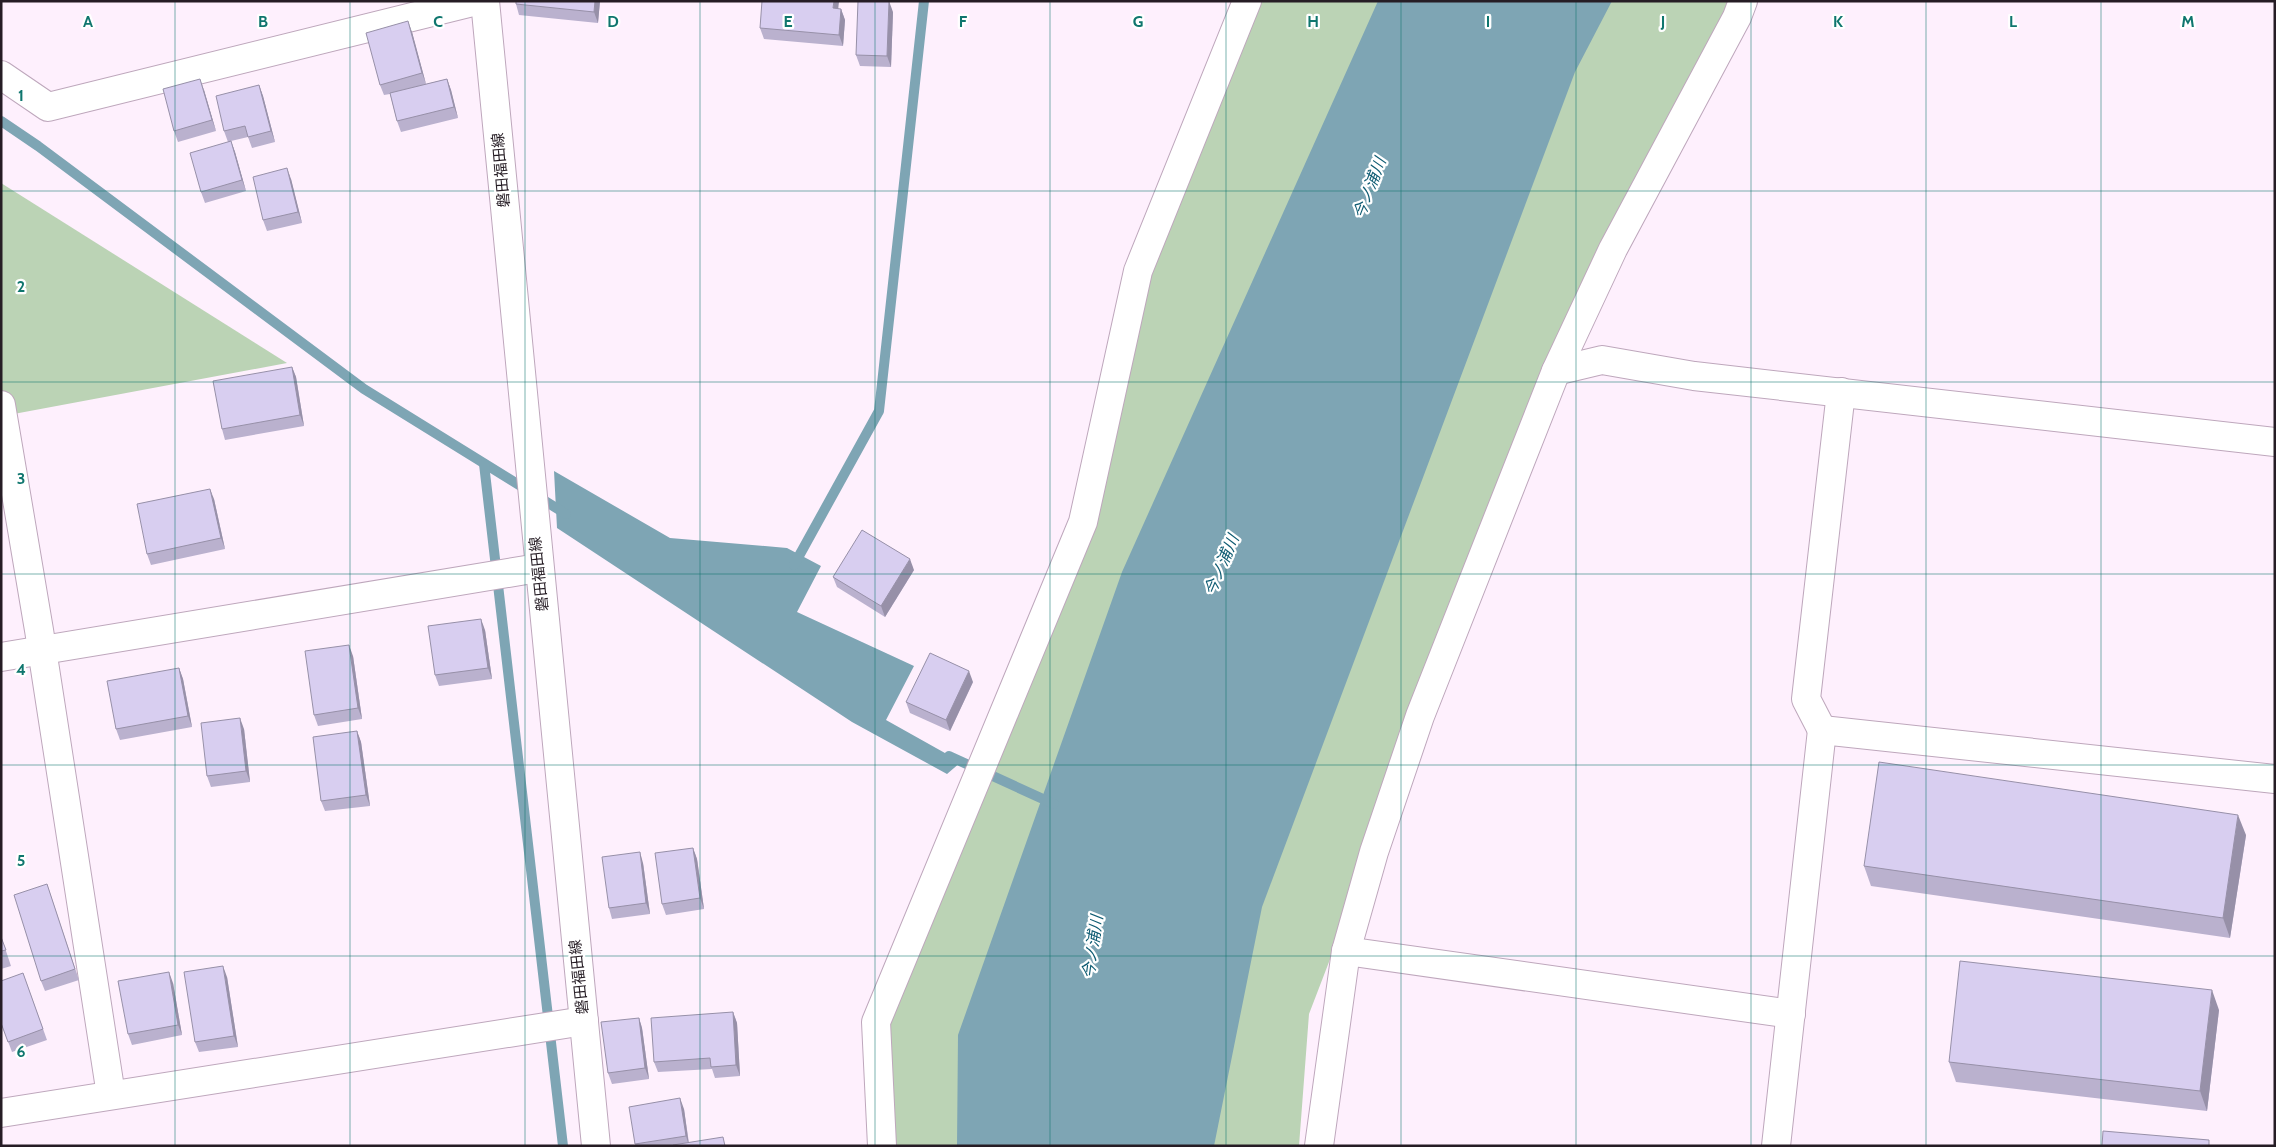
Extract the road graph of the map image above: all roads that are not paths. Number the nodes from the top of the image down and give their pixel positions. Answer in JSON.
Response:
{"nodes":[{"id":1,"x":477,"y":1,"type":"edge"},
{"id":2,"x":485,"y":1,"type":"edge"},
{"id":3,"x":1248,"y":1,"type":"edge"},
{"id":4,"x":1743,"y":1,"type":"edge"},
{"id":5,"x":1,"y":75,"type":"edge"},
{"id":6,"x":1556,"y":371,"type":"junction"},
{"id":7,"x":1841,"y":392,"type":"junction"},
{"id":8,"x":1,"y":405,"type":"edge"},
{"id":9,"x":2275,"y":442,"type":"edge"},
{"id":10,"x":538,"y":568,"type":"junction"},
{"id":11,"x":42,"y":650,"type":"junction"},
{"id":12,"x":1,"y":657,"type":"edge"},
{"id":13,"x":1822,"y":730,"type":"junction"},
{"id":14,"x":2275,"y":779,"type":"edge"},
{"id":15,"x":1346,"y":951,"type":"junction"},
{"id":16,"x":1791,"y":1014,"type":"junction"},
{"id":17,"x":584,"y":1021,"type":"junction"},
{"id":18,"x":111,"y":1095,"type":"junction"},
{"id":19,"x":1,"y":1113,"type":"edge"},
{"id":20,"x":596,"y":1146,"type":"edge"},
{"id":21,"x":882,"y":1146,"type":"edge"},
{"id":22,"x":1319,"y":1146,"type":"edge"},
{"id":23,"x":1776,"y":1146,"type":"edge"}],
"edges":[{"from":1,"to":5,"type":"street"},
{"from":2,"to":10,"type":"street","name":"磐田福田線"},
{"from":3,"to":21,"type":"street"},
{"from":4,"to":6,"type":"street"},
{"from":6,"to":7,"type":"street"},
{"from":6,"to":15,"type":"street"},
{"from":7,"to":9,"type":"street"},
{"from":7,"to":13,"type":"street"},
{"from":8,"to":11,"type":"street"},
{"from":10,"to":11,"type":"street"},
{"from":10,"to":17,"type":"street","name":"磐田福田線"},
{"from":11,"to":12,"type":"street"},
{"from":11,"to":18,"type":"street"},
{"from":13,"to":14,"type":"street"},
{"from":13,"to":16,"type":"street"},
{"from":15,"to":16,"type":"street"},
{"from":15,"to":22,"type":"street"},
{"from":16,"to":23,"type":"street"},
{"from":17,"to":18,"type":"street"},
{"from":17,"to":20,"type":"street","name":"磐田福田線"},
{"from":18,"to":19,"type":"street"}]}
